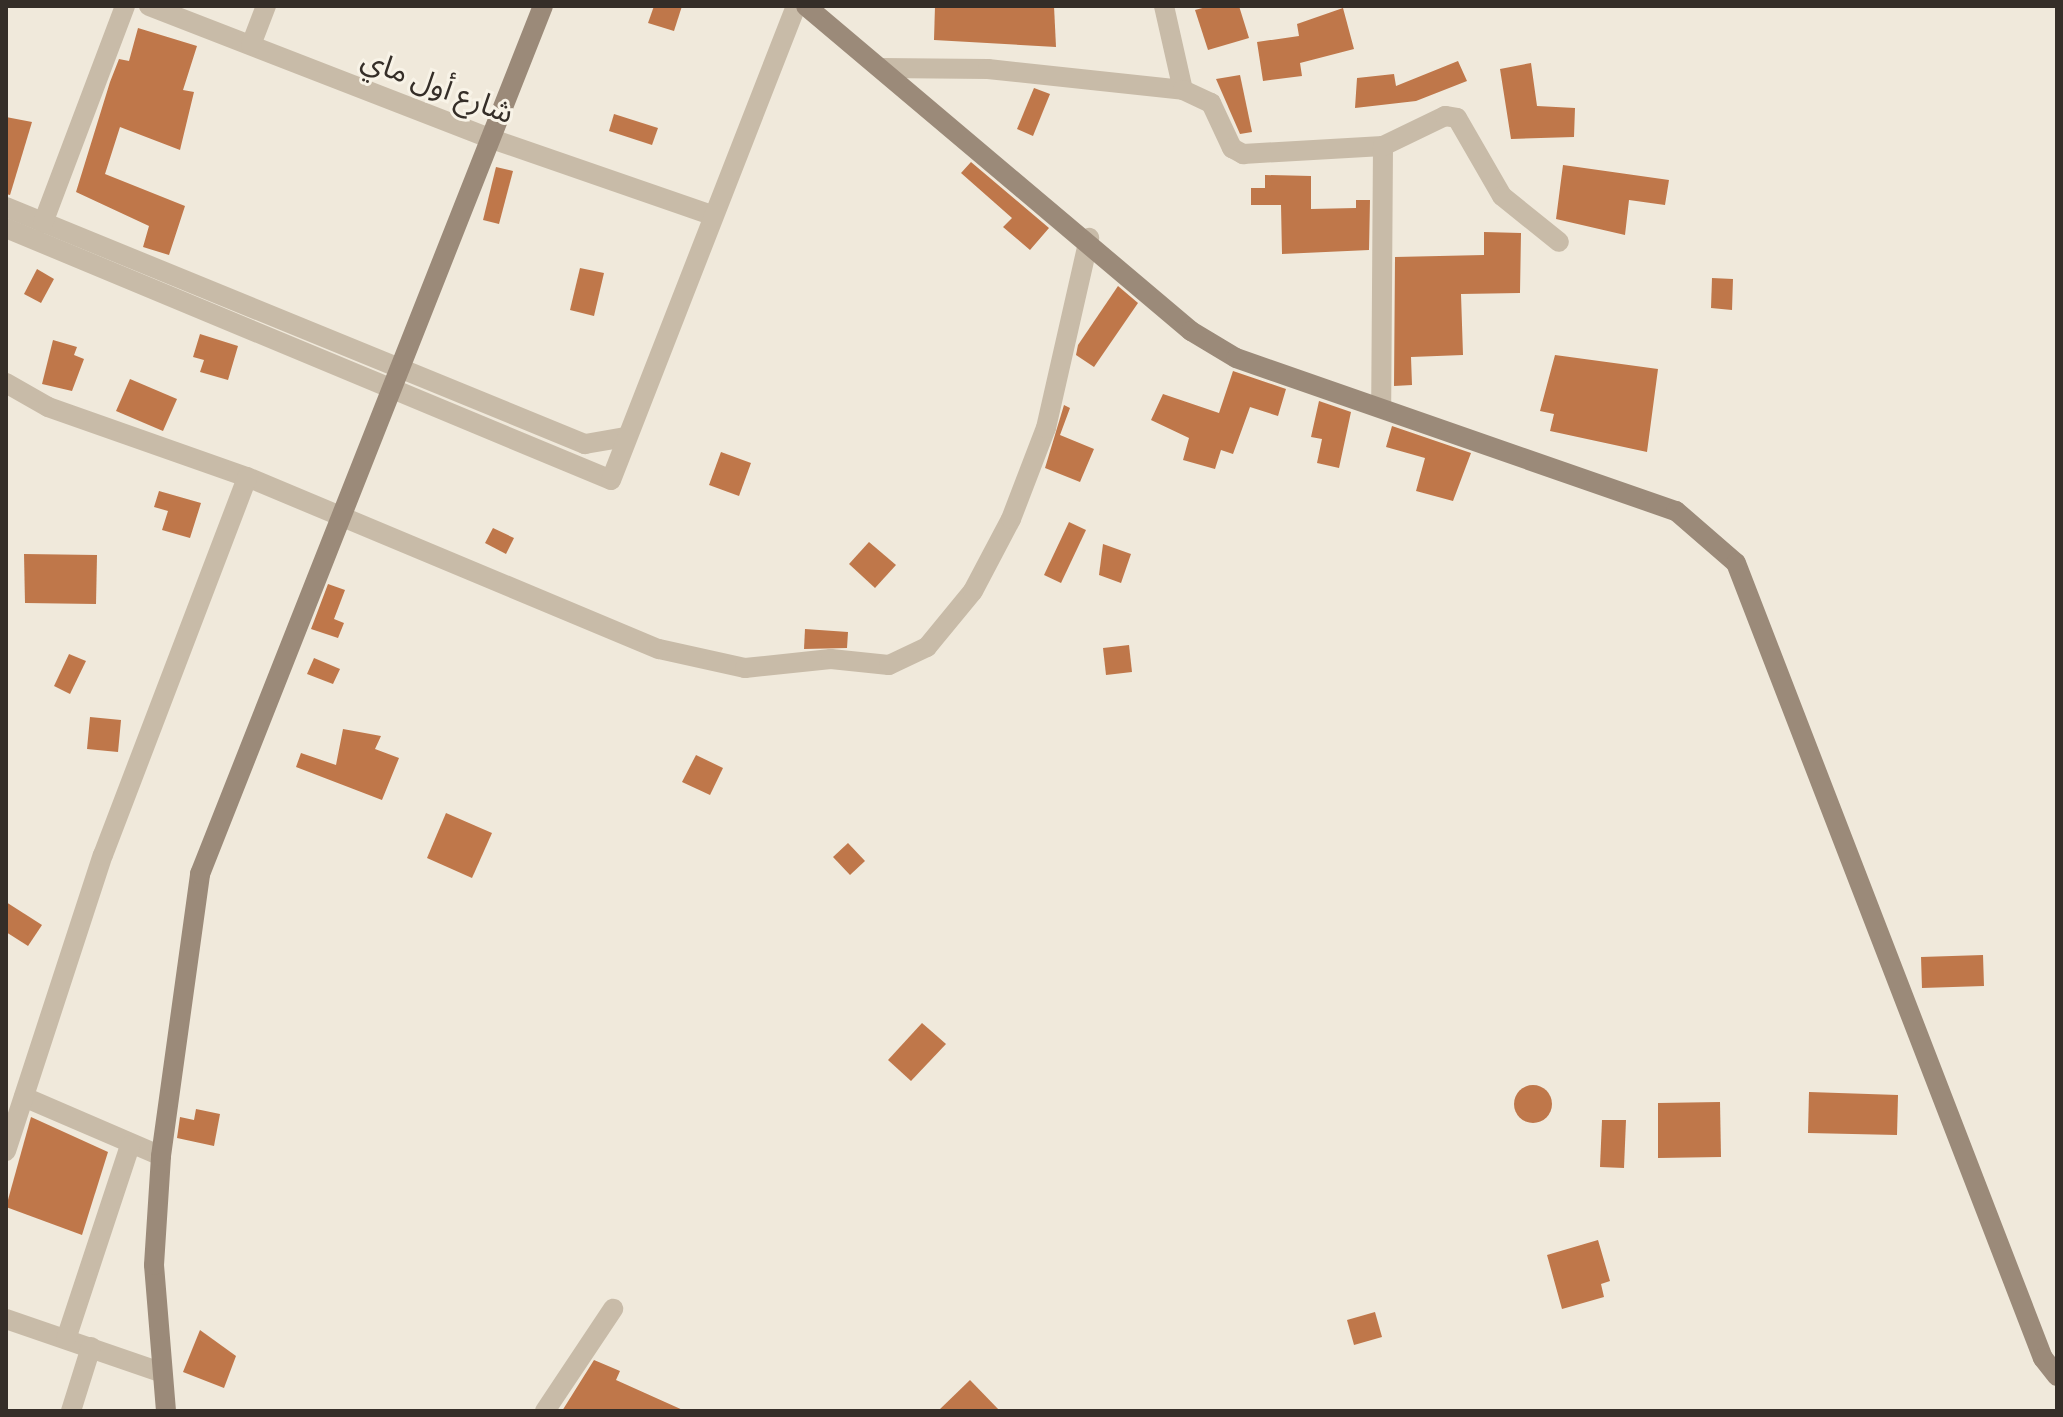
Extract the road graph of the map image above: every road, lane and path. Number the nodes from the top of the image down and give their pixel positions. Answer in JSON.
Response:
{"nodes":[{"id":1,"x":125,"y":6,"type":"edge"},
{"id":2,"x":149,"y":6,"type":"edge"},
{"id":3,"x":266,"y":6,"type":"edge"},
{"id":4,"x":543,"y":6,"type":"edge"},
{"id":5,"x":796,"y":6,"type":"edge"},
{"id":6,"x":806,"y":6,"type":"edge"},
{"id":7,"x":1164,"y":6,"type":"edge"},
{"id":8,"x":251,"y":45,"type":"junction"},
{"id":9,"x":881,"y":68,"type":"junction"},
{"id":10,"x":1183,"y":90,"type":"junction"},
{"id":11,"x":492,"y":139,"type":"junction"},
{"id":12,"x":1383,"y":146,"type":"junction"},
{"id":13,"x":6,"y":207,"type":"edge"},
{"id":14,"x":709,"y":214,"type":"junction"},
{"id":15,"x":43,"y":223,"type":"junction"},
{"id":16,"x":6,"y":228,"type":"edge"},
{"id":17,"x":1089,"y":238,"type":"junction"},
{"id":18,"x":1559,"y":242,"type":"dead end"},
{"id":19,"x":404,"y":371,"type":"junction"},
{"id":20,"x":6,"y":383,"type":"edge"},
{"id":21,"x":397,"y":391,"type":"junction"},
{"id":22,"x":1381,"y":407,"type":"junction"},
{"id":23,"x":626,"y":437,"type":"junction"},
{"id":24,"x":247,"y":477,"type":"junction"},
{"id":25,"x":345,"y":516,"type":"junction"},
{"id":26,"x":24,"y":1097,"type":"junction"},
{"id":27,"x":130,"y":1145,"type":"junction"},
{"id":28,"x":6,"y":1151,"type":"edge"},
{"id":29,"x":161,"y":1156,"type":"junction"},
{"id":30,"x":613,"y":1309,"type":"dead end"},
{"id":31,"x":6,"y":1319,"type":"edge"},
{"id":32,"x":66,"y":1339,"type":"junction"},
{"id":33,"x":91,"y":1347,"type":"junction"},
{"id":34,"x":160,"y":1372,"type":"junction"},
{"id":35,"x":2057,"y":1376,"type":"edge"},
{"id":36,"x":71,"y":1411,"type":"edge"},
{"id":37,"x":166,"y":1411,"type":"edge"},
{"id":38,"x":545,"y":1411,"type":"edge"}],
"edges":[{"from":1,"to":15,"type":"street"},
{"from":2,"to":8,"type":"street","name":"شارع أول ماي"},
{"from":3,"to":8,"type":"street"},
{"from":4,"to":11,"type":"street"},
{"from":5,"to":14,"type":"street"},
{"from":6,"to":9,"type":"street"},
{"from":7,"to":10,"type":"street"},
{"from":8,"to":11,"type":"street","name":"شارع أول ماي"},
{"from":9,"to":10,"type":"street"},
{"from":9,"to":17,"type":"street"},
{"from":10,"to":12,"type":"street"},
{"from":11,"to":14,"type":"street","name":"شارع أول ماي"},
{"from":11,"to":19,"type":"street"},
{"from":12,"to":18,"type":"street"},
{"from":12,"to":22,"type":"street"},
{"from":13,"to":15,"type":"street"},
{"from":14,"to":23,"type":"street"},
{"from":15,"to":19,"type":"street"},
{"from":16,"to":21,"type":"street"},
{"from":17,"to":22,"type":"street"},
{"from":17,"to":25,"type":"street"},
{"from":19,"to":21,"type":"street"},
{"from":19,"to":23,"type":"street"},
{"from":20,"to":24,"type":"street"},
{"from":21,"to":23,"type":"street"},
{"from":21,"to":25,"type":"street"},
{"from":22,"to":35,"type":"street"},
{"from":24,"to":25,"type":"street"},
{"from":24,"to":26,"type":"street"},
{"from":25,"to":29,"type":"street"},
{"from":26,"to":27,"type":"street"},
{"from":26,"to":28,"type":"street"},
{"from":27,"to":29,"type":"street"},
{"from":27,"to":32,"type":"street"},
{"from":29,"to":34,"type":"street"},
{"from":30,"to":38,"type":"street"},
{"from":31,"to":32,"type":"street"},
{"from":32,"to":33,"type":"street"},
{"from":33,"to":34,"type":"street"},
{"from":33,"to":36,"type":"street"},
{"from":34,"to":37,"type":"street"}]}
